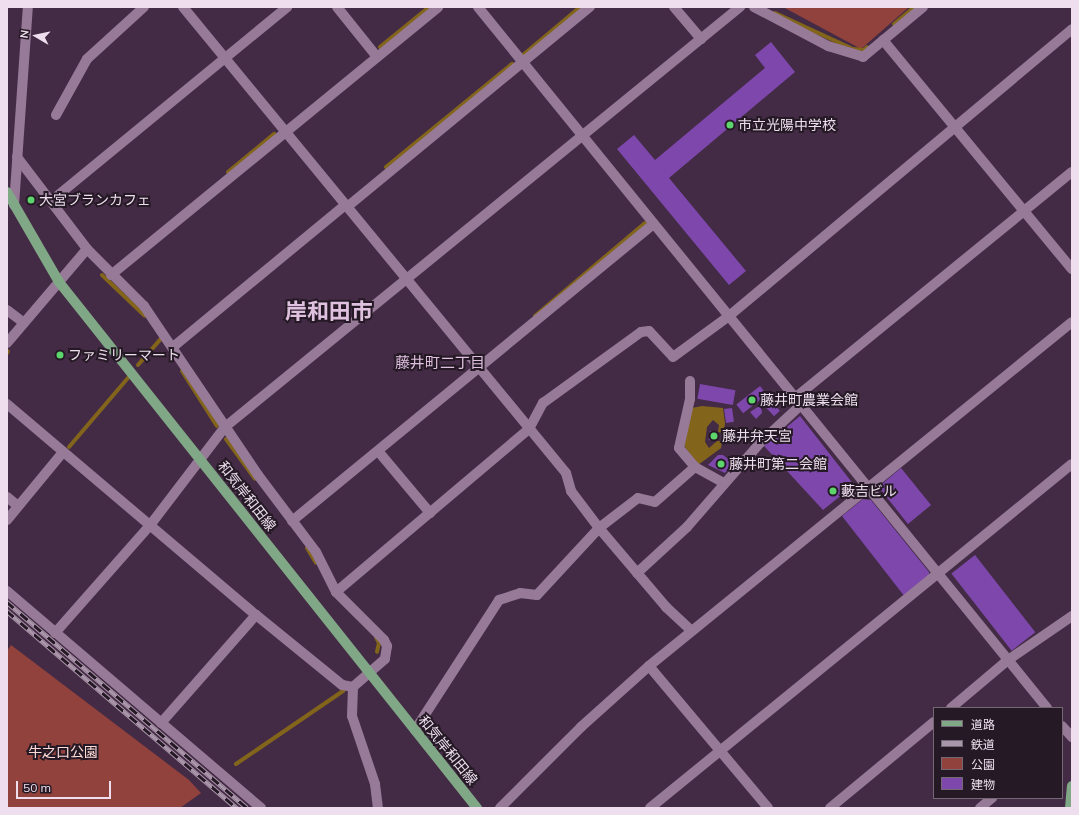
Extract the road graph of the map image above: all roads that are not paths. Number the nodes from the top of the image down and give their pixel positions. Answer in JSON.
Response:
{"nodes":[{"id":1,"x":28,"y":7,"type":"edge"},
{"id":2,"x":144,"y":7,"type":"edge"},
{"id":3,"x":183,"y":7,"type":"edge"},
{"id":4,"x":286,"y":7,"type":"edge"},
{"id":5,"x":337,"y":7,"type":"edge"},
{"id":6,"x":438,"y":7,"type":"edge"},
{"id":7,"x":478,"y":7,"type":"edge"},
{"id":8,"x":590,"y":7,"type":"edge"},
{"id":9,"x":674,"y":7,"type":"edge"},
{"id":10,"x":740,"y":7,"type":"edge"},
{"id":11,"x":754,"y":7,"type":"edge"},
{"id":12,"x":923,"y":7,"type":"edge"},
{"id":13,"x":1072,"y":29,"type":"edge"},
{"id":14,"x":701,"y":39,"type":"junction"},
{"id":15,"x":883,"y":40,"type":"junction"},
{"id":16,"x":377,"y":57,"type":"junction"},
{"id":17,"x":224,"y":58,"type":"junction"},
{"id":18,"x":522,"y":62,"type":"junction"},
{"id":19,"x":56,"y":115,"type":"dead end"},
{"id":20,"x":955,"y":126,"type":"junction"},
{"id":21,"x":285,"y":133,"type":"junction"},
{"id":22,"x":582,"y":136,"type":"junction"},
{"id":23,"x":16,"y":157,"type":"junction"},
{"id":24,"x":1072,"y":172,"type":"edge"},
{"id":25,"x":7,"y":192,"type":"edge"},
{"id":26,"x":51,"y":201,"type":"junction"},
{"id":27,"x":14,"y":205,"type":"junction"},
{"id":28,"x":346,"y":206,"type":"junction"},
{"id":29,"x":1024,"y":211,"type":"junction"},
{"id":30,"x":654,"y":224,"type":"junction"},
{"id":31,"x":87,"y":249,"type":"junction"},
{"id":32,"x":1072,"y":269,"type":"edge"},
{"id":33,"x":111,"y":275,"type":"junction"},
{"id":34,"x":407,"y":279,"type":"junction"},
{"id":35,"x":59,"y":282,"type":"junction"},
{"id":36,"x":7,"y":310,"type":"edge"},
{"id":37,"x":729,"y":316,"type":"junction"},
{"id":38,"x":1072,"y":322,"type":"edge"},
{"id":39,"x":24,"y":323,"type":"junction"},
{"id":40,"x":7,"y":343,"type":"edge"},
{"id":41,"x":173,"y":347,"type":"junction"},
{"id":42,"x":478,"y":370,"type":"junction"},
{"id":43,"x":690,"y":381,"type":"dead end"},
{"id":44,"x":799,"y":401,"type":"junction"},
{"id":45,"x":7,"y":404,"type":"edge"},
{"id":46,"x":225,"y":426,"type":"junction"},
{"id":47,"x":529,"y":429,"type":"junction"},
{"id":48,"x":378,"y":451,"type":"junction"},
{"id":49,"x":63,"y":452,"type":"junction"},
{"id":50,"x":202,"y":460,"type":"junction"},
{"id":51,"x":1072,"y":464,"type":"edge"},
{"id":52,"x":695,"y":467,"type":"junction"},
{"id":53,"x":724,"y":483,"type":"junction"},
{"id":54,"x":870,"y":487,"type":"junction"},
{"id":55,"x":7,"y":497,"type":"edge"},
{"id":56,"x":18,"y":506,"type":"junction"},
{"id":57,"x":430,"y":513,"type":"junction"},
{"id":58,"x":7,"y":520,"type":"edge"},
{"id":59,"x":292,"y":521,"type":"junction"},
{"id":60,"x":151,"y":524,"type":"junction"},
{"id":61,"x":599,"y":528,"type":"junction"},
{"id":62,"x":637,"y":573,"type":"junction"},
{"id":63,"x":938,"y":574,"type":"junction"},
{"id":64,"x":7,"y":591,"type":"edge"},
{"id":65,"x":336,"y":592,"type":"junction"},
{"id":66,"x":256,"y":615,"type":"junction"},
{"id":67,"x":1072,"y":616,"type":"edge"},
{"id":68,"x":692,"y":631,"type":"junction"},
{"id":69,"x":55,"y":633,"type":"junction"},
{"id":70,"x":1008,"y":660,"type":"junction"},
{"id":71,"x":649,"y":666,"type":"junction"},
{"id":72,"x":369,"y":674,"type":"junction"},
{"id":73,"x":353,"y":687,"type":"junction"},
{"id":74,"x":952,"y":707,"type":"edge"},
{"id":75,"x":1046,"y":707,"type":"edge"},
{"id":76,"x":161,"y":723,"type":"junction"},
{"id":77,"x":933,"y":723,"type":"edge"},
{"id":78,"x":1063,"y":728,"type":"edge"},
{"id":79,"x":415,"y":730,"type":"junction"},
{"id":80,"x":1068,"y":738,"type":"edge"},
{"id":81,"x":723,"y":751,"type":"junction"},
{"id":82,"x":1072,"y":786,"type":"edge"},
{"id":83,"x":991,"y":799,"type":"edge"},
{"id":84,"x":261,"y":808,"type":"edge"},
{"id":85,"x":378,"y":808,"type":"edge"},
{"id":86,"x":478,"y":808,"type":"edge"},
{"id":87,"x":500,"y":808,"type":"edge"},
{"id":88,"x":650,"y":808,"type":"edge"},
{"id":89,"x":768,"y":808,"type":"edge"},
{"id":90,"x":830,"y":808,"type":"edge"},
{"id":91,"x":980,"y":808,"type":"edge"},
{"id":92,"x":1070,"y":808,"type":"edge"}],
"edges":[{"from":1,"to":23,"type":"street"},
{"from":2,"to":19,"type":"street"},
{"from":3,"to":17,"type":"street"},
{"from":4,"to":17,"type":"street"},
{"from":5,"to":16,"type":"street"},
{"from":6,"to":16,"type":"street"},
{"from":7,"to":18,"type":"street"},
{"from":8,"to":18,"type":"street"},
{"from":9,"to":14,"type":"street"},
{"from":10,"to":14,"type":"street"},
{"from":11,"to":15,"type":"street"},
{"from":12,"to":15,"type":"street"},
{"from":13,"to":20,"type":"street"},
{"from":14,"to":22,"type":"street"},
{"from":15,"to":20,"type":"street"},
{"from":16,"to":21,"type":"street"},
{"from":17,"to":21,"type":"street"},
{"from":17,"to":26,"type":"street"},
{"from":18,"to":22,"type":"street"},
{"from":18,"to":28,"type":"street"},
{"from":20,"to":29,"type":"street"},
{"from":20,"to":37,"type":"street"},
{"from":21,"to":28,"type":"street"},
{"from":21,"to":33,"type":"street"},
{"from":22,"to":30,"type":"street"},
{"from":22,"to":34,"type":"street"},
{"from":23,"to":26,"type":"street"},
{"from":23,"to":27,"type":"street"},
{"from":24,"to":29,"type":"street"},
{"from":25,"to":27,"type":"main road","name":"和気岸和田線"},
{"from":26,"to":31,"type":"street"},
{"from":27,"to":35,"type":"main road","name":"和気岸和田線"},
{"from":28,"to":34,"type":"street"},
{"from":28,"to":41,"type":"street"},
{"from":29,"to":32,"type":"street"},
{"from":29,"to":44,"type":"street"},
{"from":30,"to":37,"type":"street"},
{"from":30,"to":42,"type":"street"},
{"from":31,"to":33,"type":"street"},
{"from":31,"to":35,"type":"street"},
{"from":33,"to":41,"type":"street"},
{"from":34,"to":42,"type":"street"},
{"from":34,"to":46,"type":"street"},
{"from":35,"to":39,"type":"street"},
{"from":35,"to":50,"type":"main road","name":"和気岸和田線"},
{"from":36,"to":39,"type":"street"},
{"from":37,"to":44,"type":"street"},
{"from":37,"to":47,"type":"street"},
{"from":38,"to":54,"type":"street"},
{"from":39,"to":40,"type":"street"},
{"from":41,"to":46,"type":"street"},
{"from":42,"to":47,"type":"street"},
{"from":42,"to":48,"type":"street"},
{"from":43,"to":52,"type":"street"},
{"from":44,"to":53,"type":"street"},
{"from":44,"to":54,"type":"street"},
{"from":45,"to":49,"type":"street"},
{"from":46,"to":50,"type":"street"},
{"from":46,"to":59,"type":"street"},
{"from":47,"to":57,"type":"street"},
{"from":47,"to":61,"type":"street"},
{"from":48,"to":57,"type":"street"},
{"from":48,"to":59,"type":"street"},
{"from":49,"to":56,"type":"street"},
{"from":49,"to":60,"type":"street"},
{"from":50,"to":60,"type":"street"},
{"from":50,"to":72,"type":"main road","name":"和気岸和田線"},
{"from":51,"to":63,"type":"street"},
{"from":52,"to":53,"type":"street"},
{"from":52,"to":61,"type":"street"},
{"from":53,"to":62,"type":"street"},
{"from":54,"to":63,"type":"street"},
{"from":54,"to":68,"type":"street"},
{"from":55,"to":56,"type":"street"},
{"from":56,"to":58,"type":"street"},
{"from":57,"to":65,"type":"street"},
{"from":59,"to":65,"type":"street"},
{"from":60,"to":66,"type":"street"},
{"from":60,"to":69,"type":"street"},
{"from":61,"to":62,"type":"street"},
{"from":61,"to":79,"type":"street"},
{"from":62,"to":68,"type":"street"},
{"from":63,"to":70,"type":"street"},
{"from":63,"to":81,"type":"street"},
{"from":64,"to":69,"type":"street"},
{"from":65,"to":72,"type":"street"},
{"from":66,"to":73,"type":"street"},
{"from":66,"to":76,"type":"street"},
{"from":67,"to":70,"type":"street"},
{"from":68,"to":71,"type":"street"},
{"from":69,"to":76,"type":"street"},
{"from":70,"to":74,"type":"street"},
{"from":70,"to":75,"type":"street"},
{"from":71,"to":81,"type":"street"},
{"from":71,"to":87,"type":"street"},
{"from":72,"to":73,"type":"street"},
{"from":72,"to":79,"type":"main road","name":"和気岸和田線"},
{"from":73,"to":85,"type":"street"},
{"from":76,"to":84,"type":"street"},
{"from":77,"to":90,"type":"street"},
{"from":78,"to":80,"type":"street"},
{"from":79,"to":86,"type":"main road","name":"和気岸和田線"},
{"from":81,"to":88,"type":"street"},
{"from":81,"to":89,"type":"street"},
{"from":82,"to":92,"type":"main road"},
{"from":83,"to":91,"type":"street"}]}
